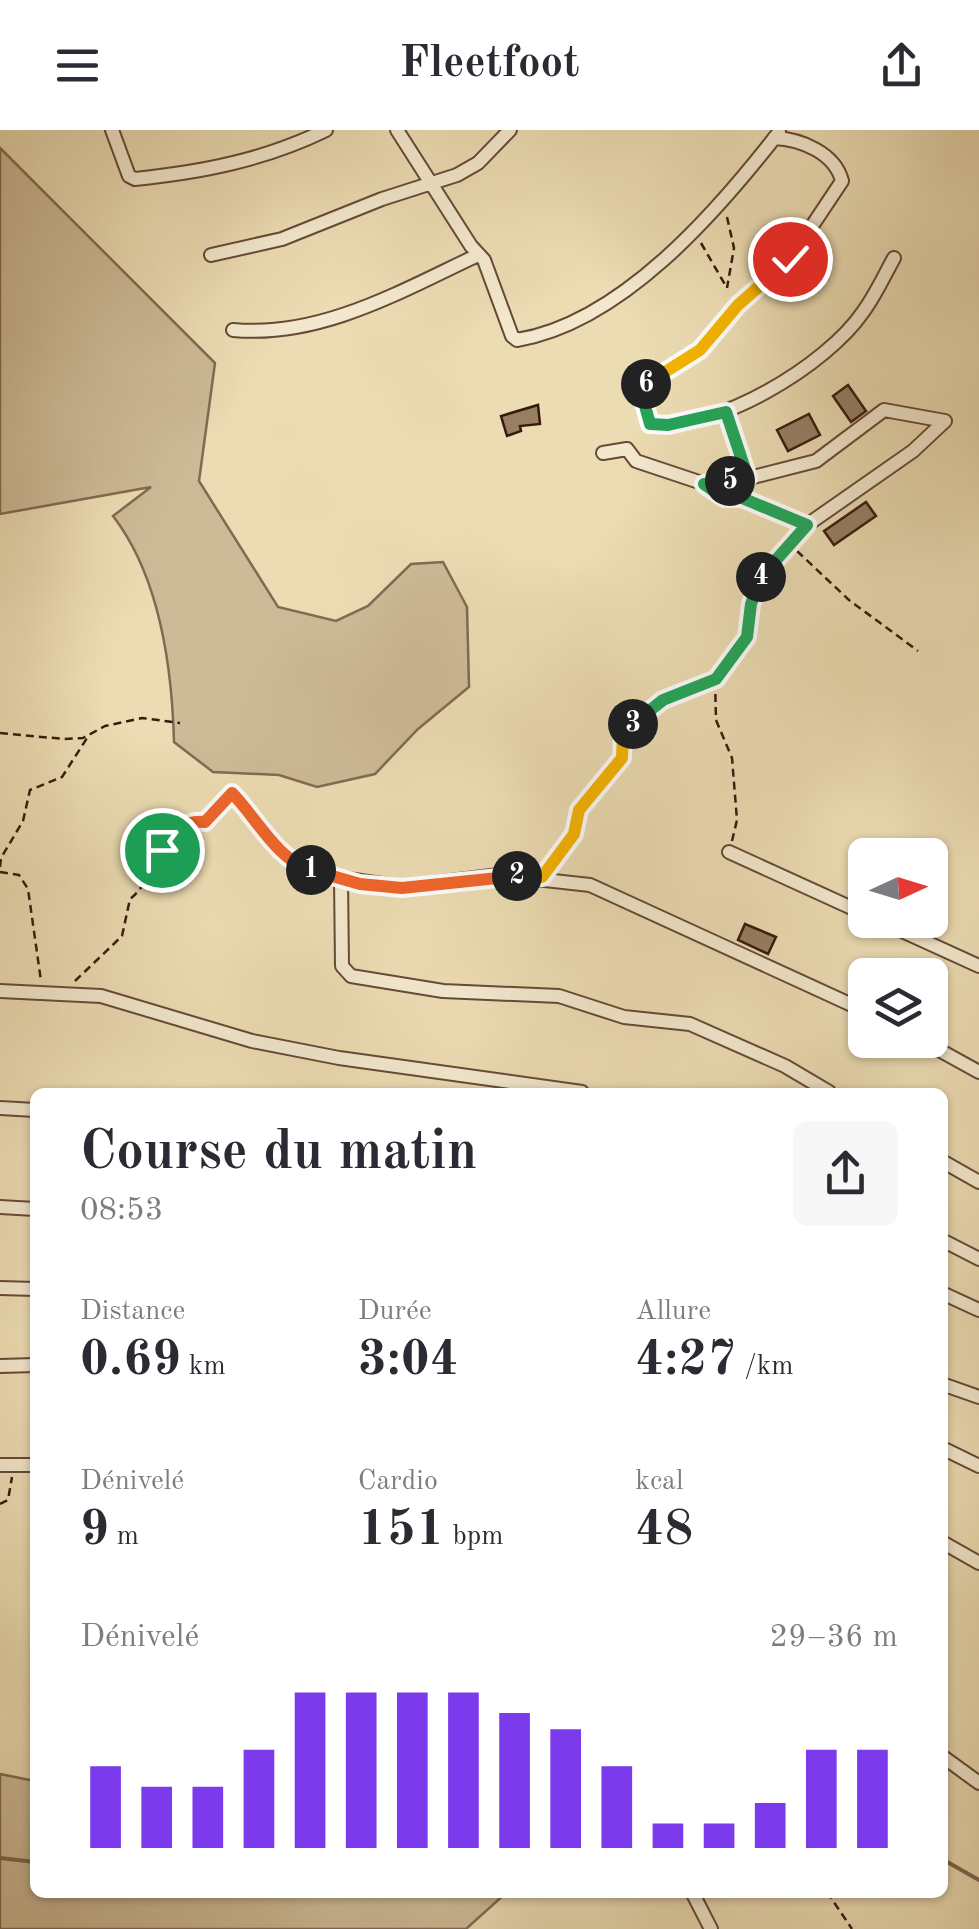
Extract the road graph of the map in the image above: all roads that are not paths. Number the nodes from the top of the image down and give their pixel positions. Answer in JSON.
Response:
{"nodes":[{"id":1,"x":112,"y":130,"type":"edge"},
{"id":2,"x":326,"y":130,"type":"edge"},
{"id":3,"x":397,"y":130,"type":"edge"},
{"id":4,"x":510,"y":130,"type":"edge"},
{"id":5,"x":778,"y":134,"type":"edge"},
{"id":6,"x":431,"y":184,"type":"junction"},
{"id":7,"x":211,"y":255,"type":"dead end"},
{"id":8,"x":478,"y":255,"type":"junction"},
{"id":9,"x":894,"y":258,"type":"dead end"},
{"id":10,"x":233,"y":330,"type":"dead end"},
{"id":11,"x":726,"y":412,"type":"junction"},
{"id":12,"x":603,"y":453,"type":"dead end"},
{"id":13,"x":748,"y":478,"type":"junction"},
{"id":14,"x":704,"y":484,"type":"junction"},
{"id":15,"x":807,"y":525,"type":"junction"},
{"id":16,"x":788,"y":544,"type":"road end"},
{"id":17,"x":729,"y":852,"type":"road end"},
{"id":18,"x":848,"y":906,"type":"edge"},
{"id":19,"x":918,"y":938,"type":"edge"},
{"id":20,"x":979,"y":966,"type":"edge"},
{"id":21,"x":0,"y":992,"type":"edge"},
{"id":22,"x":848,"y":1003,"type":"edge"},
{"id":23,"x":948,"y":1055,"type":"edge"},
{"id":24,"x":979,"y":1072,"type":"edge"},
{"id":25,"x":553,"y":1088,"type":"edge"},
{"id":26,"x":822,"y":1088,"type":"edge"},
{"id":27,"x":0,"y":1108,"type":"edge"},
{"id":28,"x":30,"y":1110,"type":"edge"},
{"id":29,"x":948,"y":1164,"type":"edge"},
{"id":30,"x":979,"y":1182,"type":"edge"},
{"id":31,"x":0,"y":1207,"type":"edge"},
{"id":32,"x":30,"y":1209,"type":"edge"},
{"id":33,"x":948,"y":1243,"type":"edge"},
{"id":34,"x":979,"y":1259,"type":"edge"},
{"id":35,"x":0,"y":1288,"type":"edge"},
{"id":36,"x":30,"y":1288,"type":"edge"},
{"id":37,"x":948,"y":1297,"type":"edge"},
{"id":38,"x":979,"y":1310,"type":"edge"},
{"id":39,"x":30,"y":1365,"type":"edge"},
{"id":40,"x":0,"y":1366,"type":"edge"},
{"id":41,"x":948,"y":1386,"type":"edge"},
{"id":42,"x":979,"y":1398,"type":"edge"},
{"id":43,"x":948,"y":1451,"type":"edge"},
{"id":44,"x":979,"y":1466,"type":"edge"},
{"id":45,"x":948,"y":1545,"type":"edge"},
{"id":46,"x":979,"y":1563,"type":"edge"},
{"id":47,"x":948,"y":1760,"type":"edge"},
{"id":48,"x":979,"y":1783,"type":"edge"},
{"id":49,"x":695,"y":1898,"type":"edge"},
{"id":50,"x":711,"y":1929,"type":"edge"}],
"edges":[{"from":1,"to":2,"type":"street"},
{"from":3,"to":6,"type":"street"},
{"from":4,"to":6,"type":"street"},
{"from":5,"to":8,"type":"street"},
{"from":5,"to":11,"type":"street"},
{"from":6,"to":7,"type":"street"},
{"from":6,"to":8,"type":"street"},
{"from":8,"to":10,"type":"street"},
{"from":9,"to":11,"type":"street"},
{"from":11,"to":13,"type":"street"},
{"from":12,"to":14,"type":"street"},
{"from":13,"to":14,"type":"street"},
{"from":13,"to":15,"type":"street"},
{"from":14,"to":15,"type":"street"},
{"from":15,"to":16,"type":"street"},
{"from":17,"to":18,"type":"street"},
{"from":19,"to":20,"type":"street"},
{"from":21,"to":25,"type":"street"},
{"from":22,"to":26,"type":"street"},
{"from":23,"to":24,"type":"street"},
{"from":27,"to":28,"type":"street"},
{"from":29,"to":30,"type":"street"},
{"from":31,"to":32,"type":"street"},
{"from":33,"to":34,"type":"street"},
{"from":35,"to":36,"type":"street"},
{"from":37,"to":38,"type":"street"},
{"from":39,"to":40,"type":"street"},
{"from":41,"to":42,"type":"street"},
{"from":43,"to":44,"type":"street"},
{"from":45,"to":46,"type":"street"},
{"from":47,"to":48,"type":"street"},
{"from":49,"to":50,"type":"street"}]}
